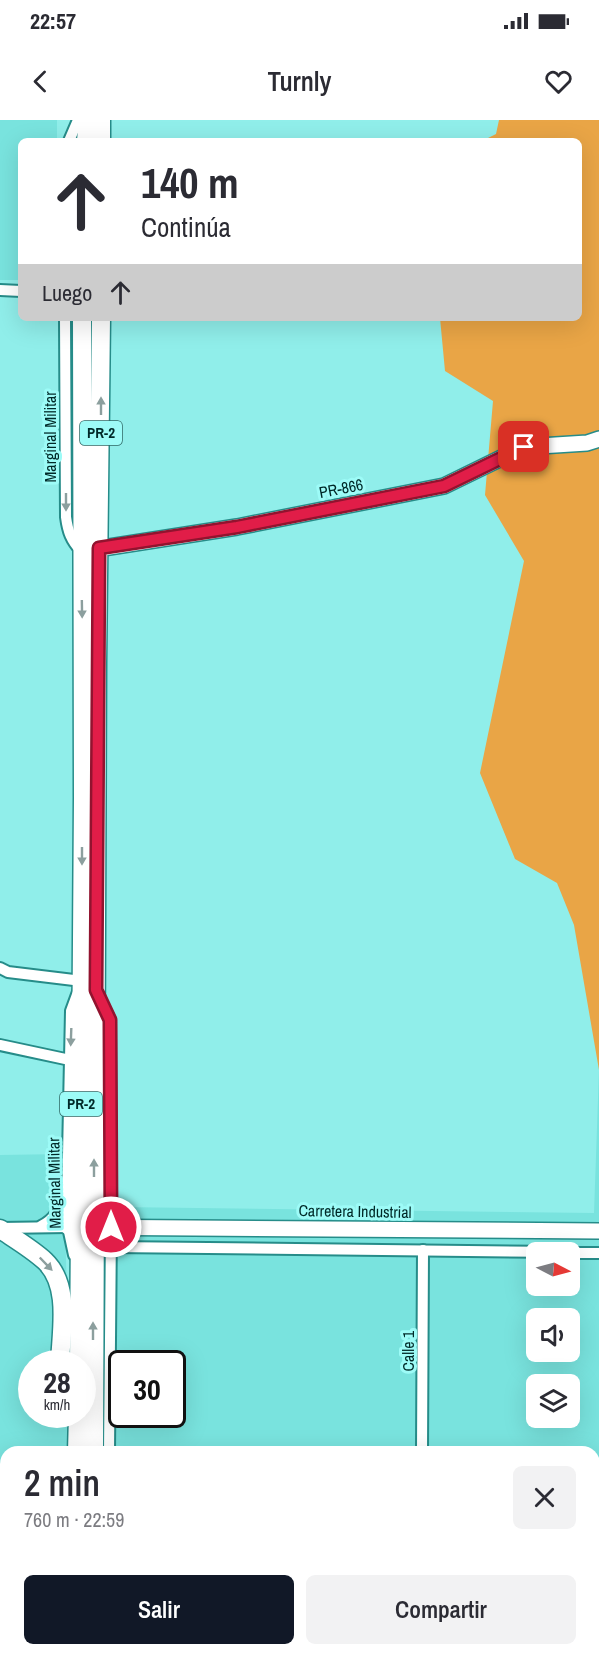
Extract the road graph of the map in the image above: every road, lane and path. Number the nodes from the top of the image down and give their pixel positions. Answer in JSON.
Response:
{"nodes":[{"id":1,"x":69,"y":120,"type":"edge"},
{"id":2,"x":78,"y":120,"type":"edge"},
{"id":3,"x":88,"y":120,"type":"edge"},
{"id":4,"x":101,"y":120,"type":"edge"},
{"id":5,"x":69,"y":138,"type":"edge"},
{"id":6,"x":70,"y":138,"type":"edge"},
{"id":7,"x":86,"y":138,"type":"edge"},
{"id":8,"x":101,"y":138,"type":"edge"},
{"id":9,"x":0,"y":290,"type":"edge"},
{"id":10,"x":18,"y":291,"type":"edge"},
{"id":11,"x":65,"y":321,"type":"edge"},
{"id":12,"x":82,"y":321,"type":"edge"},
{"id":13,"x":101,"y":321,"type":"edge"},
{"id":14,"x":599,"y":440,"type":"edge"},
{"id":15,"x":90,"y":550,"type":"junction"},
{"id":16,"x":0,"y":968,"type":"edge"},
{"id":17,"x":89,"y":985,"type":"junction"},
{"id":18,"x":0,"y":1045,"type":"edge"},
{"id":19,"x":70,"y":1060,"type":"junction"},
{"id":20,"x":67,"y":1185,"type":"junction"},
{"id":21,"x":38,"y":1227,"type":"junction"},
{"id":22,"x":88,"y":1227,"type":"junction"},
{"id":23,"x":0,"y":1228,"type":"edge"},
{"id":24,"x":599,"y":1232,"type":"edge"},
{"id":25,"x":111,"y":1247,"type":"junction"},
{"id":26,"x":423,"y":1250,"type":"junction"},
{"id":27,"x":526,"y":1251,"type":"edge"},
{"id":28,"x":580,"y":1253,"type":"edge"},
{"id":29,"x":599,"y":1253,"type":"edge"},
{"id":30,"x":60,"y":1350,"type":"edge"},
{"id":31,"x":78,"y":1350,"type":"edge"},
{"id":32,"x":76,"y":1428,"type":"edge"},
{"id":33,"x":78,"y":1428,"type":"edge"},
{"id":34,"x":78,"y":1433,"type":"junction"},
{"id":35,"x":77,"y":1446,"type":"edge"},
{"id":36,"x":94,"y":1446,"type":"edge"},
{"id":37,"x":109,"y":1446,"type":"edge"},
{"id":38,"x":422,"y":1446,"type":"edge"}],
"edges":[{"from":1,"to":5,"type":"street"},
{"from":2,"to":6,"type":"street"},
{"from":3,"to":7,"type":"main road"},
{"from":4,"to":8,"type":"main road"},
{"from":9,"to":10,"type":"street"},
{"from":11,"to":15,"type":"street","name":"Marginal Militar","one_way":true},
{"from":12,"to":15,"type":"main road","number":"PR-2"},
{"from":15,"to":13,"type":"main road","number":"PR-2","one_way":true},
{"from":14,"to":15,"type":"street","name":"PR-866","number":"PR-866"},
{"from":15,"to":17,"type":"main road","number":"PR-2"},
{"from":16,"to":17,"type":"street"},
{"from":17,"to":19,"type":"street","name":"Marginal Militar","one_way":true},
{"from":17,"to":22,"type":"main road","number":"PR-2"},
{"from":17,"to":22,"type":"street","name":"Marginal Militar"},
{"from":18,"to":19,"type":"street"},
{"from":19,"to":20,"type":"street","name":"Marginal Militar"},
{"from":20,"to":21,"type":"street"},
{"from":20,"to":22,"type":"street","name":"Marginal Militar"},
{"from":21,"to":22,"type":"street"},
{"from":21,"to":23,"type":"street"},
{"from":22,"to":24,"type":"street","name":"Carretera Industrial"},
{"from":22,"to":25,"type":"street","name":"Marginal Militar"},
{"from":22,"to":31,"type":"main road","number":"PR-2"},
{"from":36,"to":22,"type":"main road","number":"PR-2","one_way":true},
{"from":23,"to":30,"type":"main road","one_way":true},
{"from":25,"to":26,"type":"street"},
{"from":25,"to":37,"type":"street","name":"Marginal Militar"},
{"from":26,"to":27,"type":"street"},
{"from":26,"to":38,"type":"street","name":"Calle 1"},
{"from":28,"to":29,"type":"street"},
{"from":32,"to":34,"type":"main road"},
{"from":33,"to":34,"type":"main road"},
{"from":34,"to":35,"type":"main road"}]}
